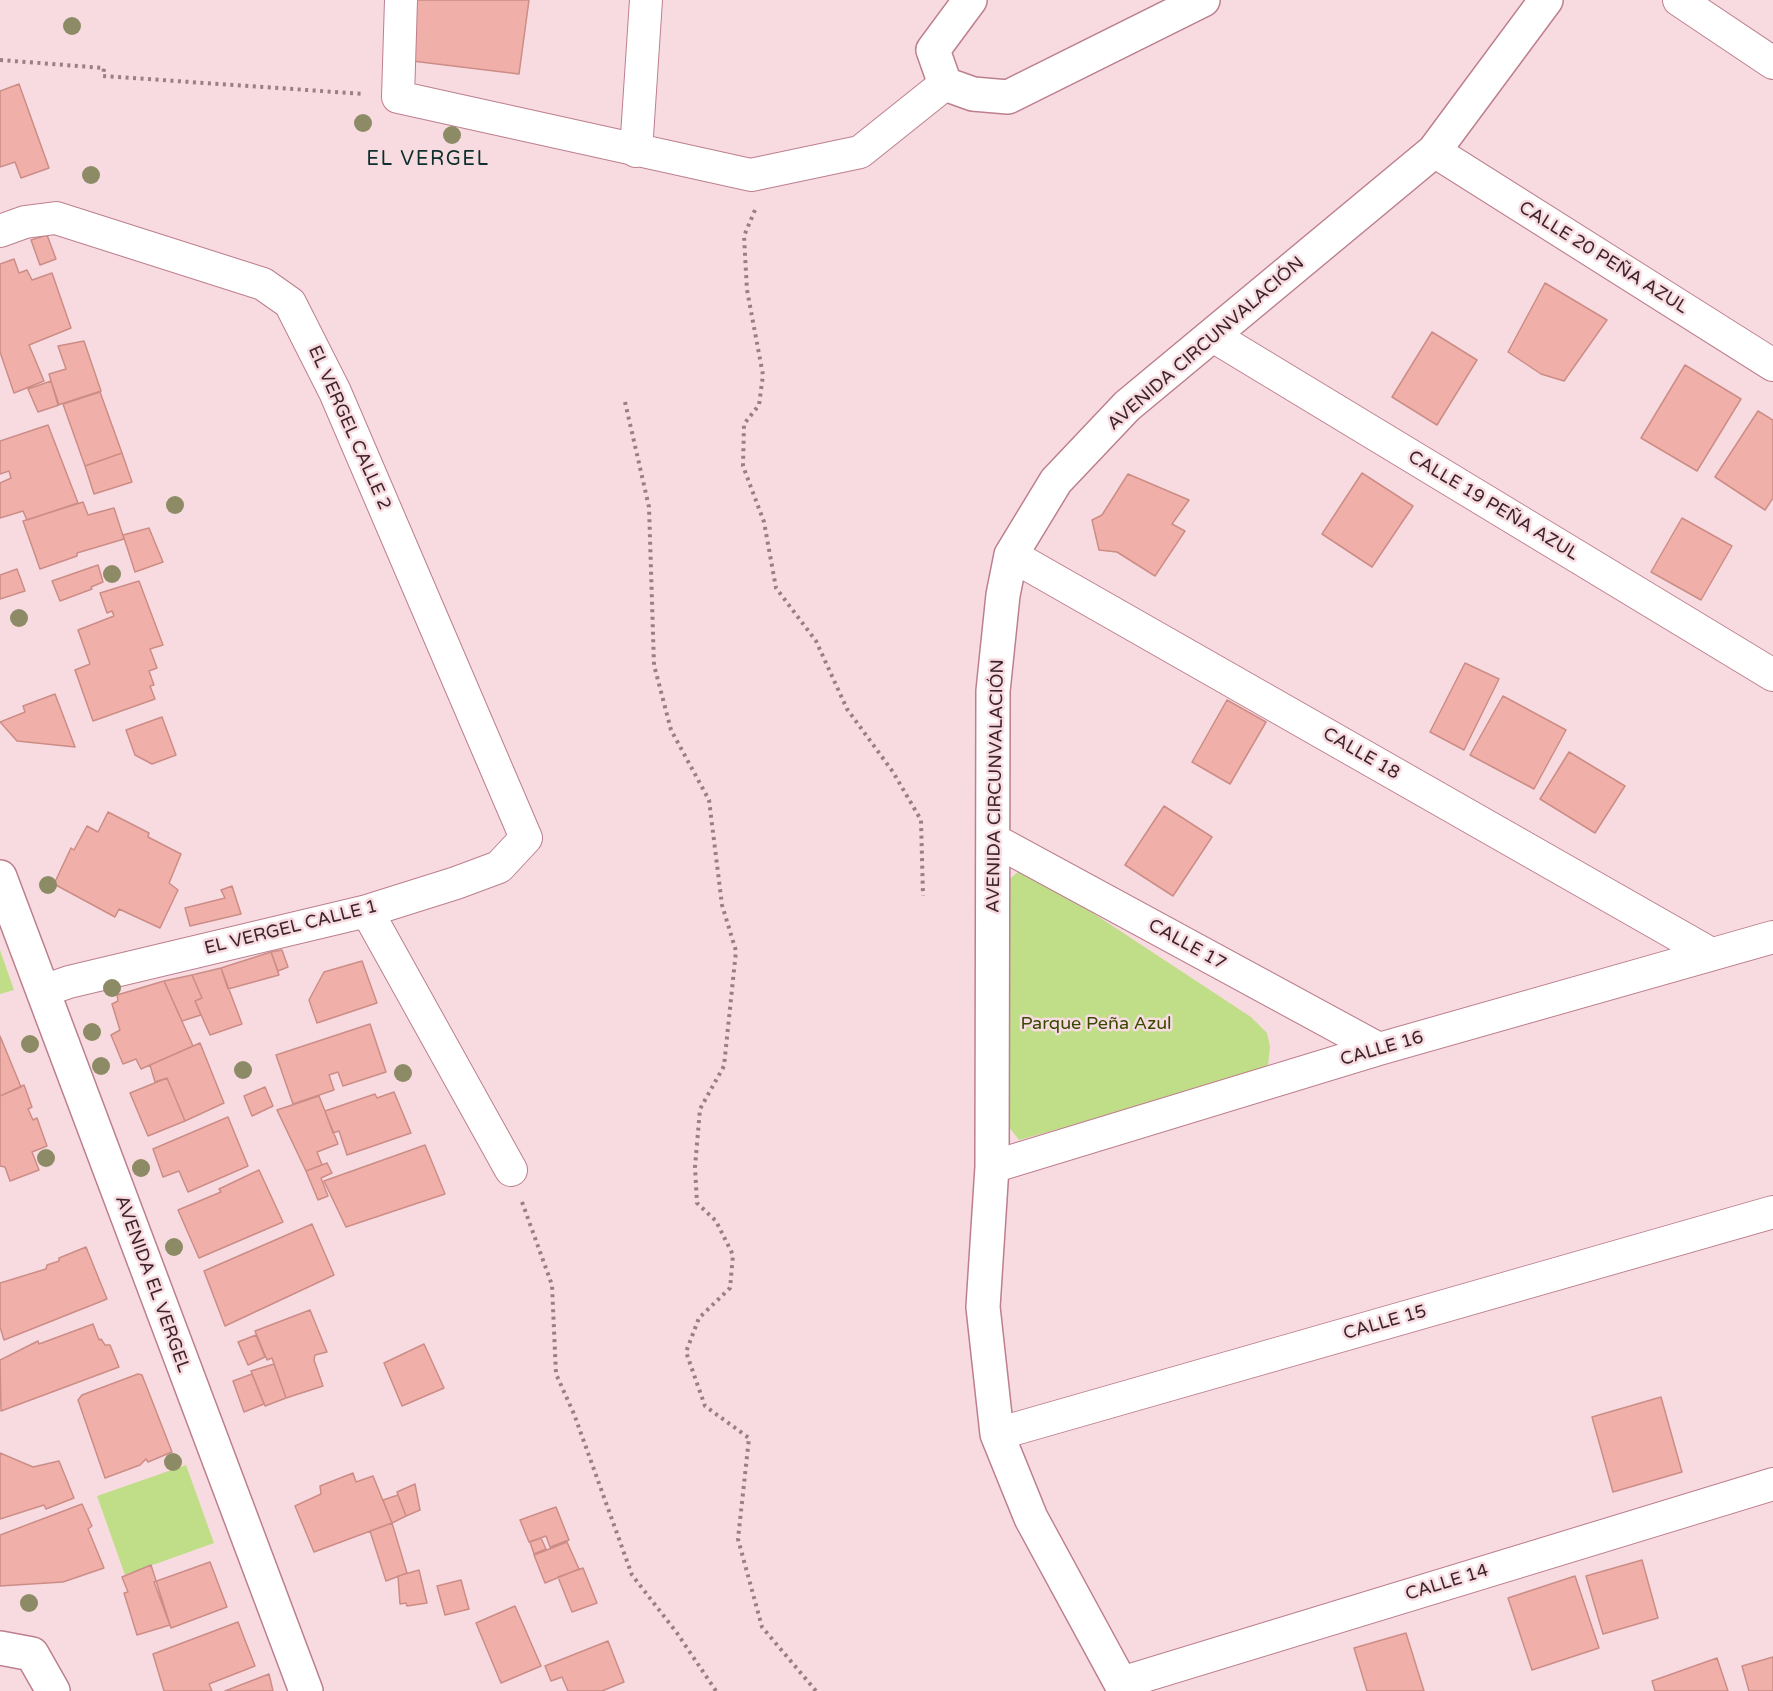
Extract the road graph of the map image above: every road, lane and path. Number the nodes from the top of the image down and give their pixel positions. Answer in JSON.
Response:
{"nodes":[{"id":1,"x":401,"y":0,"type":"edge"},
{"id":2,"x":646,"y":0,"type":"edge"},
{"id":3,"x":970,"y":0,"type":"edge"},
{"id":4,"x":1203,"y":0,"type":"edge"},
{"id":5,"x":1546,"y":0,"type":"edge"},
{"id":6,"x":1679,"y":0,"type":"edge"},
{"id":7,"x":0,"y":60,"type":"edge"},
{"id":8,"x":1773,"y":63,"type":"edge"},
{"id":9,"x":945,"y":84,"type":"junction"},
{"id":10,"x":398,"y":97,"type":"junction"},
{"id":11,"x":1434,"y":151,"type":"junction"},
{"id":12,"x":636,"y":152,"type":"junction"},
{"id":13,"x":772,"y":171,"type":"junction"},
{"id":14,"x":0,"y":231,"type":"edge"},
{"id":15,"x":1213,"y":336,"type":"junction"},
{"id":16,"x":1773,"y":365,"type":"edge"},
{"id":17,"x":624,"y":402,"type":"dead end"},
{"id":18,"x":1011,"y":555,"type":"junction"},
{"id":19,"x":1773,"y":675,"type":"edge"},
{"id":20,"x":526,"y":838,"type":"joint"},
{"id":21,"x":994,"y":840,"type":"junction"},
{"id":22,"x":0,"y":877,"type":"edge"},
{"id":23,"x":923,"y":896,"type":"dead end"},
{"id":24,"x":367,"y":911,"type":"junction"},
{"id":25,"x":1773,"y":937,"type":"edge"},
{"id":26,"x":1711,"y":954,"type":"junction"},
{"id":27,"x":43,"y":992,"type":"junction"},
{"id":28,"x":1379,"y":1049,"type":"junction"},
{"id":29,"x":992,"y":1167,"type":"junction"},
{"id":30,"x":511,"y":1170,"type":"joint"},
{"id":31,"x":1773,"y":1212,"type":"edge"},
{"id":32,"x":997,"y":1434,"type":"junction"},
{"id":33,"x":1773,"y":1484,"type":"edge"},
{"id":34,"x":0,"y":1648,"type":"edge"},
{"id":35,"x":1123,"y":1687,"type":"edge"},
{"id":36,"x":53,"y":1691,"type":"edge"},
{"id":37,"x":306,"y":1691,"type":"edge"},
{"id":38,"x":716,"y":1691,"type":"edge"},
{"id":39,"x":816,"y":1691,"type":"edge"}],
"edges":[{"from":1,"to":10,"type":"street"},
{"from":2,"to":12,"type":"street"},
{"from":3,"to":9,"type":"street"},
{"from":4,"to":9,"type":"street"},
{"from":5,"to":11,"type":"street","name":"AVENIDA CIRCUNVALACIÓN"},
{"from":6,"to":8,"type":"street"},
{"from":7,"to":10,"type":"path"},
{"from":9,"to":13,"type":"street"},
{"from":10,"to":12,"type":"street"},
{"from":11,"to":15,"type":"street","name":"AVENIDA CIRCUNVALACIÓN"},
{"from":11,"to":16,"type":"street","name":"CALLE 20 PEÑA AZUL"},
{"from":12,"to":13,"type":"street"},
{"from":13,"to":23,"type":"path"},
{"from":14,"to":20,"type":"street","name":"EL VERGEL CALLE 2"},
{"from":15,"to":18,"type":"street","name":"AVENIDA CIRCUNVALACIÓN"},
{"from":15,"to":19,"type":"street","name":"CALLE 19 PEÑA AZUL"},
{"from":17,"to":39,"type":"path"},
{"from":18,"to":21,"type":"street","name":"AVENIDA CIRCUNVALACIÓN"},
{"from":18,"to":26,"type":"street","name":"CALLE 18"},
{"from":20,"to":24,"type":"street","name":"EL VERGEL CALLE 1"},
{"from":21,"to":28,"type":"street","name":"CALLE 17"},
{"from":21,"to":29,"type":"street","name":"AVENIDA CIRCUNVALACIÓN"},
{"from":22,"to":27,"type":"street","name":"AVENIDA EL VERGEL"},
{"from":24,"to":27,"type":"street","name":"EL VERGEL CALLE 1"},
{"from":24,"to":30,"type":"street"},
{"from":25,"to":26,"type":"street","name":"CALLE 16"},
{"from":26,"to":28,"type":"street","name":"CALLE 16"},
{"from":27,"to":37,"type":"street","name":"AVENIDA EL VERGEL"},
{"from":28,"to":29,"type":"street","name":"CALLE 16"},
{"from":29,"to":32,"type":"street","name":"AVENIDA CIRCUNVALACIÓN"},
{"from":30,"to":38,"type":"path"},
{"from":31,"to":32,"type":"street","name":"CALLE 15"},
{"from":32,"to":35,"type":"street","name":"AVENIDA CIRCUNVALACIÓN"},
{"from":33,"to":35,"type":"street","name":"CALLE 14"},
{"from":34,"to":36,"type":"street"}]}
